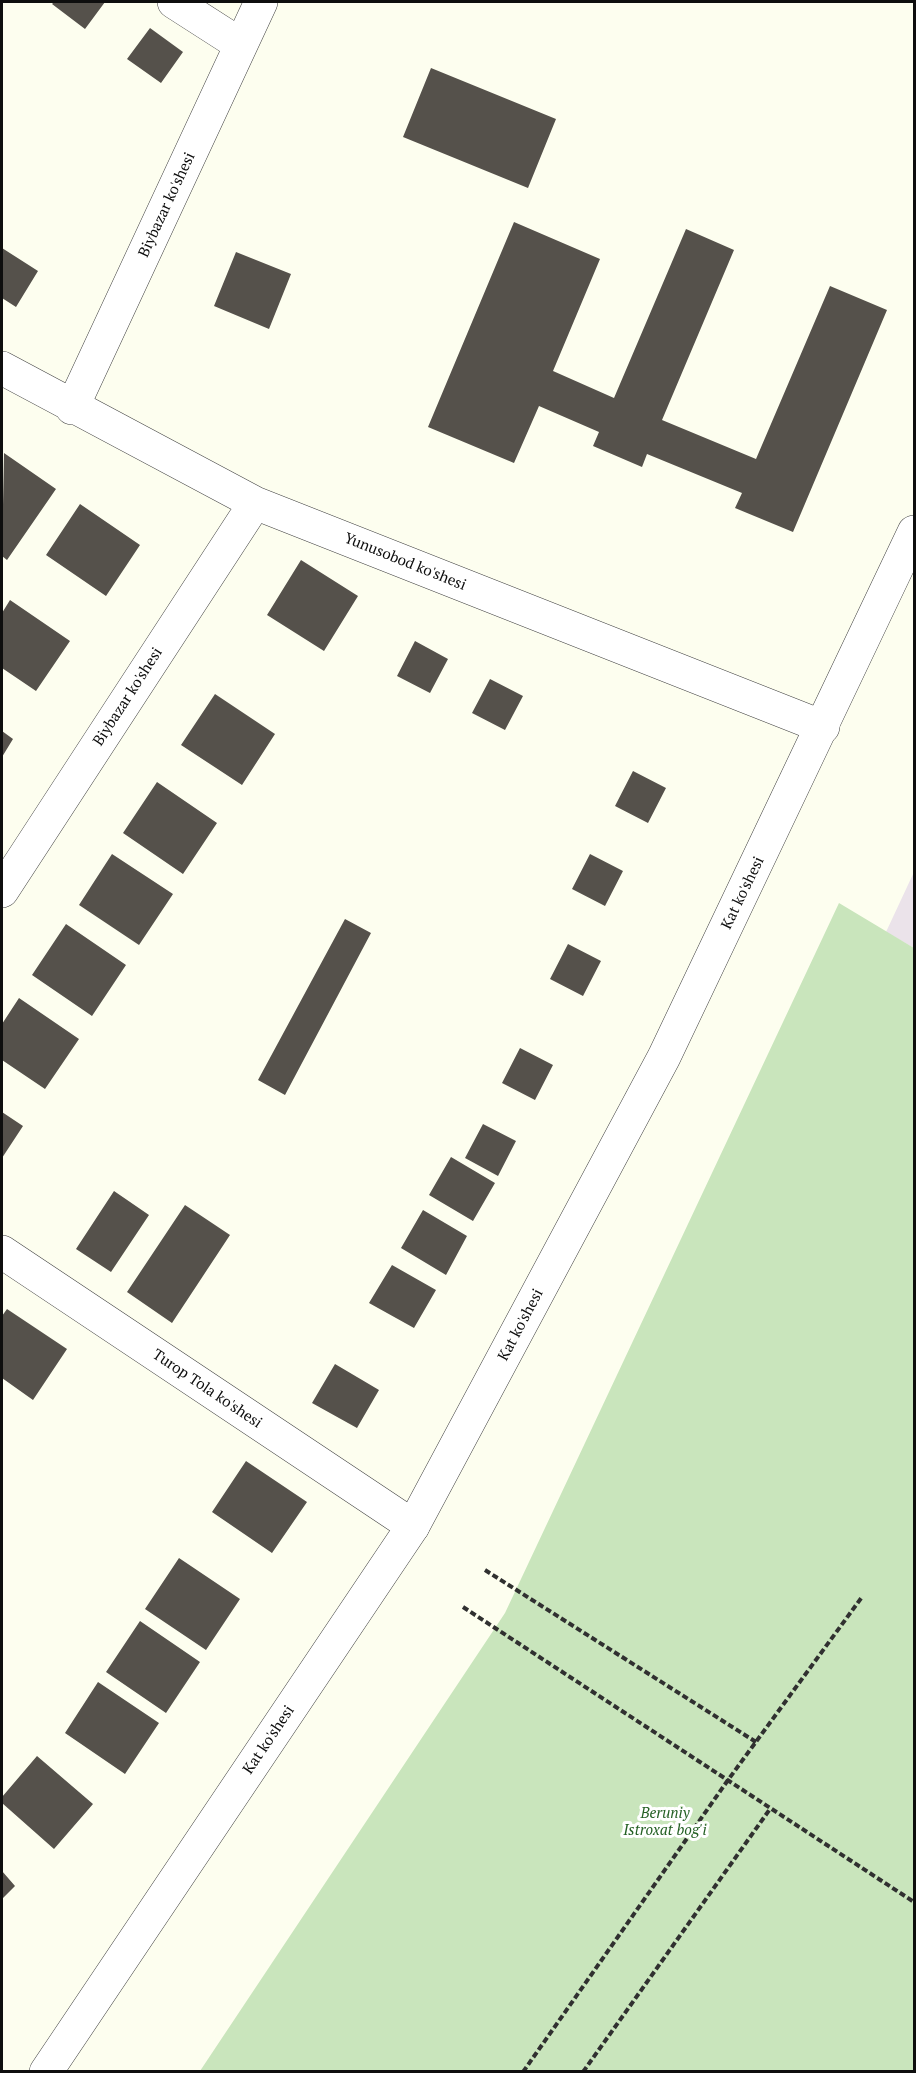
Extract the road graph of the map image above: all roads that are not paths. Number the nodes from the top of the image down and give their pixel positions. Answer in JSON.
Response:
{"nodes":[{"id":1,"x":174,"y":2,"type":"edge"},
{"id":2,"x":261,"y":2,"type":"edge"},
{"id":3,"x":241,"y":45,"type":"junction"},
{"id":4,"x":2,"y":368,"type":"edge"},
{"id":5,"x":72,"y":408,"type":"junction"},
{"id":6,"x":255,"y":503,"type":"junction"},
{"id":7,"x":915,"y":532,"type":"edge"},
{"id":8,"x":823,"y":728,"type":"junction"},
{"id":9,"x":2,"y":891,"type":"edge"},
{"id":10,"x":2,"y":1252,"type":"edge"},
{"id":11,"x":413,"y":1526,"type":"junction"},
{"id":12,"x":46,"y":2072,"type":"edge"}],
"edges":[{"from":1,"to":3,"type":"street"},
{"from":2,"to":3,"type":"street","name":"Biybazar ko'shesi"},
{"from":3,"to":5,"type":"street","name":"Biybazar ko'shesi"},
{"from":4,"to":5,"type":"street","name":"Yunusobod ko'shesi"},
{"from":5,"to":6,"type":"street","name":"Yunusobod ko'shesi"},
{"from":6,"to":8,"type":"street","name":"Yunusobod ko'shesi"},
{"from":6,"to":9,"type":"street","name":"Biybazar ko'shesi"},
{"from":7,"to":8,"type":"street","name":"Kat ko'shesi"},
{"from":8,"to":11,"type":"street","name":"Kat ko'shesi"},
{"from":10,"to":11,"type":"street","name":"Turop Tola ko'shesi"},
{"from":11,"to":12,"type":"street","name":"Kat ko'shesi"}]}
